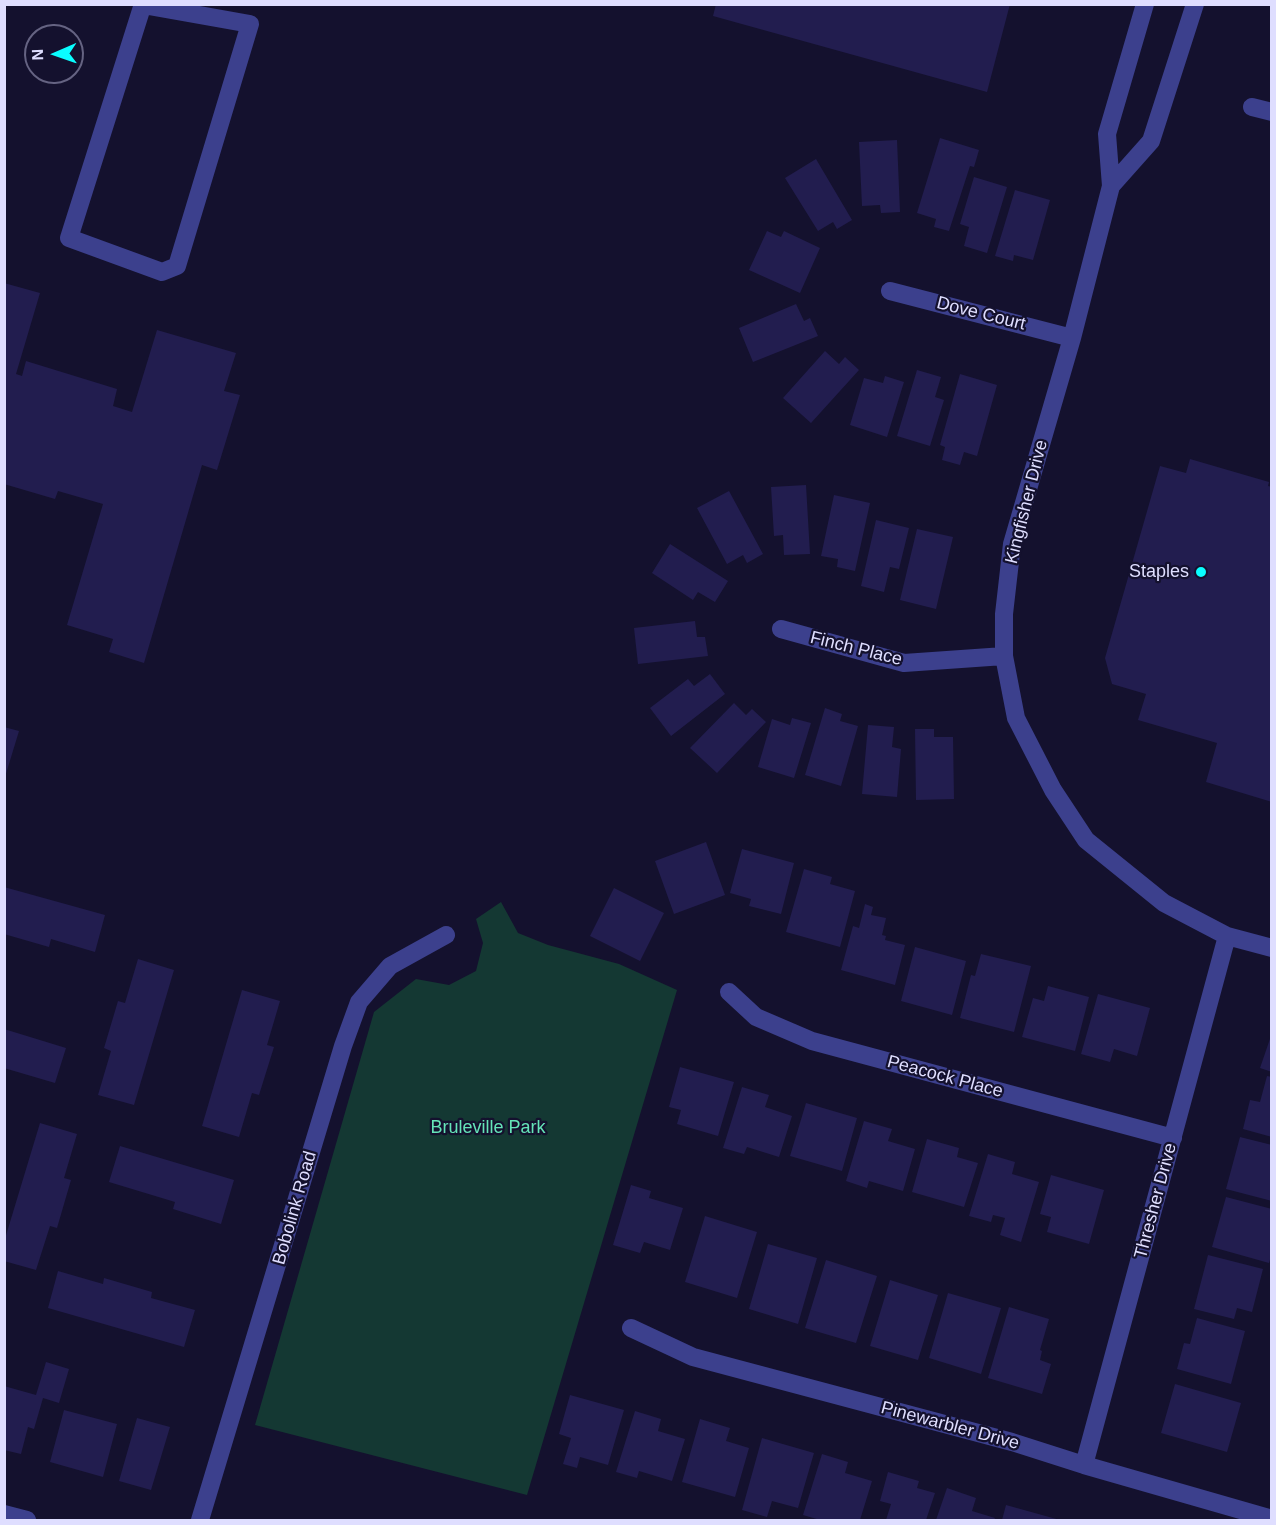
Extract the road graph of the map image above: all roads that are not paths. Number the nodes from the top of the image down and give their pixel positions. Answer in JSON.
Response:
{"nodes":[{"id":1,"x":1144,"y":4,"type":"edge"},
{"id":2,"x":1195,"y":4,"type":"edge"},
{"id":3,"x":143,"y":5,"type":"edge"},
{"id":4,"x":1252,"y":106,"type":"dead end"},
{"id":5,"x":1272,"y":112,"type":"edge"},
{"id":6,"x":1111,"y":186,"type":"junction"},
{"id":7,"x":890,"y":291,"type":"dead end"},
{"id":8,"x":1072,"y":338,"type":"junction"},
{"id":9,"x":781,"y":629,"type":"dead end"},
{"id":10,"x":1004,"y":656,"type":"junction"},
{"id":11,"x":446,"y":935,"type":"dead end"},
{"id":12,"x":1227,"y":936,"type":"junction"},
{"id":13,"x":1272,"y":948,"type":"edge"},
{"id":14,"x":729,"y":992,"type":"dead end"},
{"id":15,"x":1173,"y":1138,"type":"junction"},
{"id":16,"x":631,"y":1328,"type":"dead end"},
{"id":17,"x":1083,"y":1465,"type":"junction"},
{"id":18,"x":4,"y":1514,"type":"edge"},
{"id":19,"x":1272,"y":1519,"type":"edge"},
{"id":20,"x":27,"y":1521,"type":"edge"},
{"id":21,"x":200,"y":1521,"type":"edge"}],
"edges":[{"from":1,"to":6,"type":"street","name":"Kingfisher Drive"},
{"from":2,"to":6,"type":"street","name":"Kingfisher Drive"},
{"from":3,"to":3,"type":"street"},
{"from":4,"to":5,"type":"street"},
{"from":6,"to":8,"type":"street","name":"Kingfisher Drive"},
{"from":7,"to":8,"type":"street","name":"Dove Court"},
{"from":8,"to":10,"type":"street","name":"Kingfisher Drive"},
{"from":9,"to":10,"type":"street","name":"Finch Place"},
{"from":10,"to":12,"type":"street","name":"Kingfisher Drive"},
{"from":11,"to":21,"type":"street","name":"Bobolink Road"},
{"from":12,"to":13,"type":"street","name":"Kingfisher Drive"},
{"from":12,"to":15,"type":"street","name":"Thresher Drive"},
{"from":14,"to":15,"type":"street","name":"Peacock Place"},
{"from":15,"to":17,"type":"street","name":"Thresher Drive"},
{"from":16,"to":17,"type":"street","name":"Pinewarbler Drive"},
{"from":17,"to":19,"type":"street","name":"Pinewarbler Drive"},
{"from":18,"to":20,"type":"street"}]}
